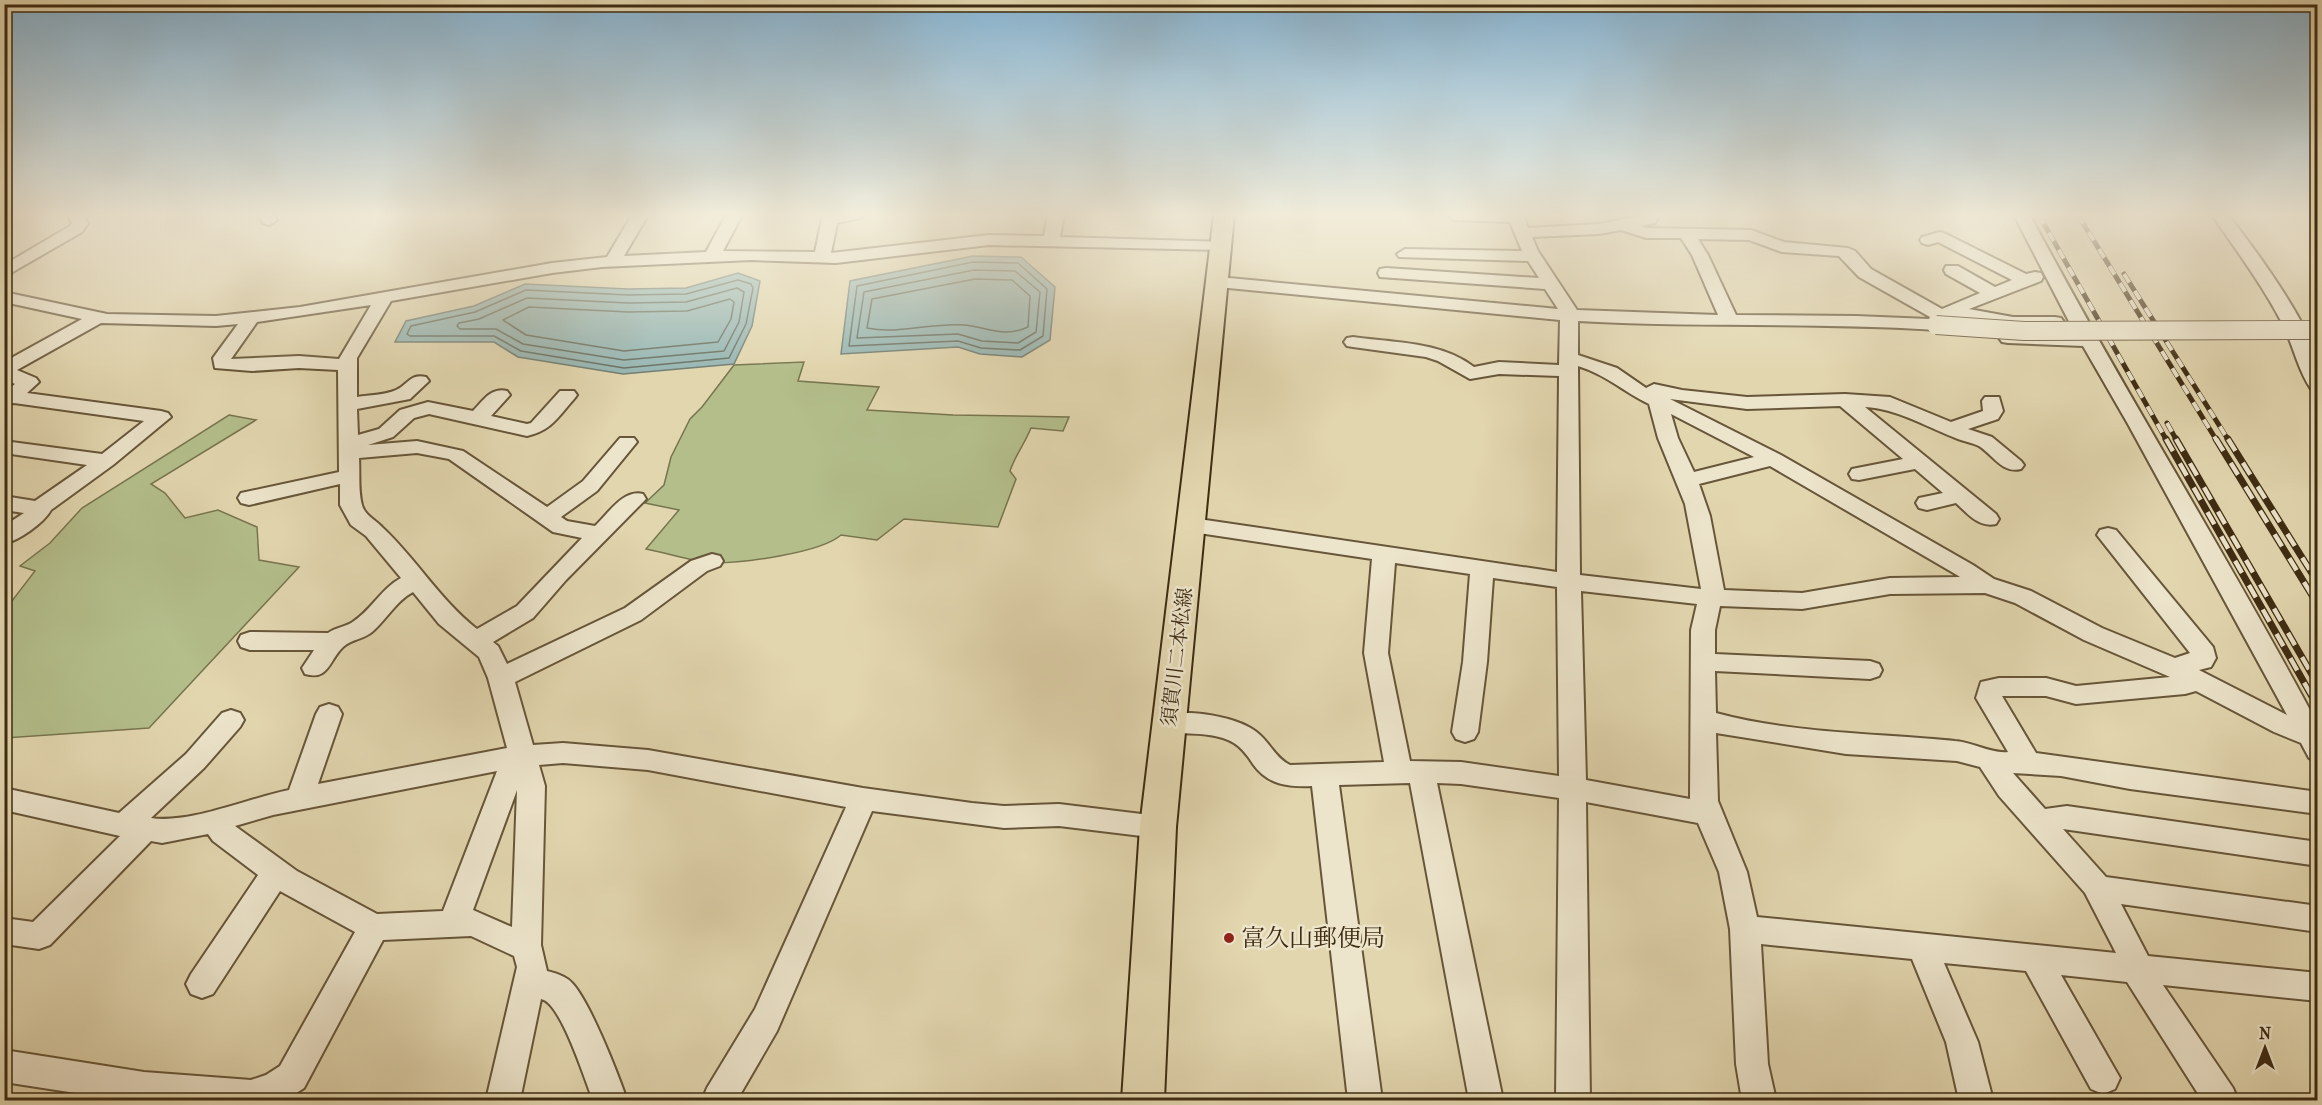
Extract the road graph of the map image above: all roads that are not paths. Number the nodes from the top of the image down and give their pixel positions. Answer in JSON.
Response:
{"nodes":[{"id":1,"x":564,"y":267,"type":"edge"},
{"id":2,"x":1219,"y":267,"type":"edge"},
{"id":3,"x":1541,"y":267,"type":"edge"},
{"id":4,"x":1705,"y":267,"type":"edge"},
{"id":5,"x":1859,"y":267,"type":"edge"},
{"id":6,"x":1998,"y":267,"type":"edge"},
{"id":7,"x":2047,"y":267,"type":"edge"},
{"id":8,"x":2257,"y":267,"type":"edge"},
{"id":9,"x":1952,"y":270,"type":"dead end"},
{"id":10,"x":2050,"y":272,"type":"junction"},
{"id":11,"x":1386,"y":273,"type":"dead end"},
{"id":12,"x":2026,"y":281,"type":"junction"},
{"id":13,"x":1218,"y":282,"type":"junction"},
{"id":14,"x":1553,"y":284,"type":"junction"},
{"id":15,"x":1995,"y":294,"type":"junction"},
{"id":16,"x":4,"y":297,"type":"edge"},
{"id":17,"x":384,"y":298,"type":"junction"},
{"id":18,"x":1568,"y":316,"type":"junction"},
{"id":19,"x":99,"y":317,"type":"junction"},
{"id":20,"x":251,"y":318,"type":"junction"},
{"id":21,"x":1943,"y":318,"type":"junction"},
{"id":22,"x":1730,"y":321,"type":"junction"},
{"id":23,"x":1911,"y":323,"type":"junction"},
{"id":24,"x":2078,"y":323,"type":"junction"},
{"id":25,"x":2318,"y":330,"type":"edge"},
{"id":26,"x":2090,"y":341,"type":"junction"},
{"id":27,"x":2309,"y":341,"type":"edge"},
{"id":28,"x":1353,"y":342,"type":"dead end"},
{"id":29,"x":348,"y":365,"type":"junction"},
{"id":30,"x":1568,"y":365,"type":"junction"},
{"id":31,"x":419,"y":381,"type":"dead end"},
{"id":32,"x":1626,"y":383,"type":"junction"},
{"id":33,"x":2318,"y":386,"type":"edge"},
{"id":34,"x":500,"y":395,"type":"dead end"},
{"id":35,"x":567,"y":395,"type":"dead end"},
{"id":36,"x":8,"y":399,"type":"edge"},
{"id":37,"x":1845,"y":400,"type":"junction"},
{"id":38,"x":1992,"y":401,"type":"dead end"},
{"id":39,"x":1659,"y":402,"type":"junction"},
{"id":40,"x":347,"y":405,"type":"junction"},
{"id":41,"x":478,"y":418,"type":"junction"},
{"id":42,"x":1952,"y":428,"type":"junction"},
{"id":43,"x":627,"y":442,"type":"dead end"},
{"id":44,"x":4,"y":447,"type":"edge"},
{"id":45,"x":349,"y":458,"type":"junction"},
{"id":46,"x":1774,"y":459,"type":"junction"},
{"id":47,"x":106,"y":461,"type":"junction"},
{"id":48,"x":1920,"y":462,"type":"junction"},
{"id":49,"x":2014,"y":465,"type":"dead end"},
{"id":50,"x":1859,"y":474,"type":"dead end"},
{"id":51,"x":1687,"y":480,"type":"junction"},
{"id":52,"x":1959,"y":496,"type":"junction"},
{"id":53,"x":249,"y":498,"type":"dead end"},
{"id":54,"x":635,"y":499,"type":"dead end"},
{"id":55,"x":4,"y":502,"type":"edge"},
{"id":56,"x":1927,"y":503,"type":"dead end"},
{"id":57,"x":42,"y":506,"type":"junction"},
{"id":58,"x":547,"y":517,"type":"junction"},
{"id":59,"x":1988,"y":519,"type":"dead end"},
{"id":60,"x":1192,"y":525,"type":"junction"},
{"id":61,"x":599,"y":534,"type":"junction"},
{"id":62,"x":2108,"y":535,"type":"dead end"},
{"id":63,"x":4,"y":537,"type":"edge"},
{"id":64,"x":1384,"y":554,"type":"junction"},
{"id":65,"x":712,"y":561,"type":"dead end"},
{"id":66,"x":1482,"y":568,"type":"junction"},
{"id":67,"x":416,"y":580,"type":"junction"},
{"id":68,"x":1568,"y":580,"type":"junction"},
{"id":69,"x":1986,"y":585,"type":"junction"},
{"id":70,"x":1711,"y":598,"type":"junction"},
{"id":71,"x":250,"y":641,"type":"dead end"},
{"id":72,"x":476,"y":641,"type":"junction"},
{"id":73,"x":333,"y":642,"type":"junction"},
{"id":74,"x":1704,"y":662,"type":"junction"},
{"id":75,"x":314,"y":668,"type":"dead end"},
{"id":76,"x":1870,"y":670,"type":"dead end"},
{"id":77,"x":2187,"y":674,"type":"junction"},
{"id":78,"x":501,"y":678,"type":"junction"},
{"id":79,"x":329,"y":714,"type":"dead end"},
{"id":80,"x":231,"y":720,"type":"dead end"},
{"id":81,"x":1705,"y":720,"type":"junction"},
{"id":82,"x":1169,"y":723,"type":"junction"},
{"id":83,"x":1465,"y":732,"type":"dead end"},
{"id":84,"x":2314,"y":743,"type":"edge"},
{"id":85,"x":519,"y":757,"type":"junction"},
{"id":86,"x":2028,"y":762,"type":"junction"},
{"id":87,"x":1992,"y":764,"type":"junction"},
{"id":88,"x":1411,"y":773,"type":"junction"},
{"id":89,"x":1324,"y":774,"type":"junction"},
{"id":90,"x":1571,"y":790,"type":"junction"},
{"id":91,"x":863,"y":799,"type":"junction"},
{"id":92,"x":299,"y":800,"type":"junction"},
{"id":93,"x":6,"y":802,"type":"edge"},
{"id":94,"x":2318,"y":803,"type":"edge"},
{"id":95,"x":1710,"y":814,"type":"junction"},
{"id":96,"x":2039,"y":820,"type":"junction"},
{"id":97,"x":214,"y":821,"type":"junction"},
{"id":98,"x":135,"y":827,"type":"junction"},
{"id":99,"x":1158,"y":827,"type":"junction"},
{"id":100,"x":2318,"y":854,"type":"edge"},
{"id":101,"x":276,"y":872,"type":"junction"},
{"id":102,"x":2098,"y":888,"type":"junction"},
{"id":103,"x":2318,"y":919,"type":"edge"},
{"id":104,"x":453,"y":923,"type":"junction"},
{"id":105,"x":374,"y":927,"type":"junction"},
{"id":106,"x":1745,"y":929,"type":"junction"},
{"id":107,"x":4,"y":931,"type":"edge"},
{"id":108,"x":526,"y":945,"type":"junction"},
{"id":109,"x":1922,"y":948,"type":"junction"},
{"id":110,"x":2036,"y":960,"type":"junction"},
{"id":111,"x":2137,"y":968,"type":"junction"},
{"id":112,"x":202,"y":984,"type":"dead end"},
{"id":113,"x":529,"y":984,"type":"junction"},
{"id":114,"x":2318,"y":987,"type":"edge"},
{"id":115,"x":4,"y":1066,"type":"edge"},
{"id":116,"x":2103,"y":1078,"type":"dead end"},
{"id":117,"x":139,"y":1094,"type":"edge"},
{"id":118,"x":503,"y":1101,"type":"edge"},
{"id":119,"x":610,"y":1101,"type":"edge"},
{"id":120,"x":719,"y":1101,"type":"edge"},
{"id":121,"x":1143,"y":1101,"type":"edge"},
{"id":122,"x":1365,"y":1101,"type":"edge"},
{"id":123,"x":1486,"y":1101,"type":"edge"},
{"id":124,"x":1573,"y":1101,"type":"edge"},
{"id":125,"x":1758,"y":1101,"type":"edge"},
{"id":126,"x":1976,"y":1101,"type":"edge"},
{"id":127,"x":2221,"y":1101,"type":"edge"}],
"edges":[{"from":1,"to":17,"type":"street"},
{"from":2,"to":13,"type":"main road","name":"須賀川二本松線"},
{"from":3,"to":14,"type":"street"},
{"from":4,"to":22,"type":"street"},
{"from":5,"to":21,"type":"street"},
{"from":6,"to":12,"type":"street"},
{"from":7,"to":10,"type":"street"},
{"from":8,"to":27,"type":"street"},
{"from":9,"to":15,"type":"street"},
{"from":10,"to":12,"type":"street"},
{"from":10,"to":24,"type":"street"},
{"from":11,"to":14,"type":"street"},
{"from":12,"to":15,"type":"street"},
{"from":13,"to":18,"type":"street"},
{"from":13,"to":60,"type":"main road","name":"須賀川二本松線"},
{"from":14,"to":18,"type":"street"},
{"from":15,"to":21,"type":"street"},
{"from":16,"to":19,"type":"street"},
{"from":17,"to":20,"type":"street"},
{"from":17,"to":29,"type":"street"},
{"from":18,"to":22,"type":"street"},
{"from":18,"to":30,"type":"street"},
{"from":19,"to":20,"type":"street"},
{"from":19,"to":36,"type":"street"},
{"from":20,"to":29,"type":"street"},
{"from":21,"to":23,"type":"street"},
{"from":21,"to":24,"type":"street"},
{"from":21,"to":25,"type":"street","bridge":true},
{"from":22,"to":23,"type":"street"},
{"from":23,"to":26,"type":"street"},
{"from":24,"to":26,"type":"street"},
{"from":26,"to":84,"type":"street"},
{"from":27,"to":33,"type":"street"},
{"from":28,"to":30,"type":"street"},
{"from":29,"to":40,"type":"street"},
{"from":30,"to":32,"type":"street"},
{"from":30,"to":68,"type":"street"},
{"from":31,"to":40,"type":"street"},
{"from":32,"to":37,"type":"street"},
{"from":32,"to":39,"type":"street"},
{"from":34,"to":41,"type":"street"},
{"from":35,"to":41,"type":"street"},
{"from":36,"to":47,"type":"street"},
{"from":37,"to":42,"type":"street"},
{"from":37,"to":48,"type":"street"},
{"from":38,"to":42,"type":"street"},
{"from":39,"to":46,"type":"street"},
{"from":39,"to":51,"type":"street"},
{"from":40,"to":45,"type":"street"},
{"from":41,"to":45,"type":"street"},
{"from":42,"to":49,"type":"street"},
{"from":43,"to":58,"type":"street"},
{"from":44,"to":47,"type":"street"},
{"from":45,"to":53,"type":"street"},
{"from":45,"to":58,"type":"street"},
{"from":45,"to":67,"type":"street"},
{"from":46,"to":51,"type":"street"},
{"from":46,"to":69,"type":"street"},
{"from":47,"to":57,"type":"street"},
{"from":48,"to":50,"type":"street"},
{"from":48,"to":52,"type":"street"},
{"from":51,"to":70,"type":"street"},
{"from":52,"to":56,"type":"street"},
{"from":52,"to":59,"type":"street"},
{"from":54,"to":61,"type":"street"},
{"from":55,"to":57,"type":"street"},
{"from":57,"to":63,"type":"street"},
{"from":58,"to":61,"type":"street"},
{"from":60,"to":64,"type":"street"},
{"from":60,"to":82,"type":"main road","name":"須賀川二本松線"},
{"from":61,"to":72,"type":"street"},
{"from":62,"to":77,"type":"street"},
{"from":64,"to":66,"type":"street"},
{"from":64,"to":88,"type":"street"},
{"from":65,"to":78,"type":"street"},
{"from":66,"to":68,"type":"street"},
{"from":66,"to":83,"type":"street"},
{"from":67,"to":72,"type":"street"},
{"from":67,"to":73,"type":"street"},
{"from":68,"to":70,"type":"street"},
{"from":68,"to":90,"type":"street"},
{"from":69,"to":70,"type":"street"},
{"from":69,"to":77,"type":"street"},
{"from":70,"to":74,"type":"street"},
{"from":71,"to":73,"type":"street"},
{"from":72,"to":78,"type":"street"},
{"from":73,"to":75,"type":"street"},
{"from":74,"to":76,"type":"street"},
{"from":74,"to":81,"type":"street"},
{"from":77,"to":84,"type":"street"},
{"from":77,"to":86,"type":"street"},
{"from":78,"to":85,"type":"street"},
{"from":79,"to":92,"type":"street"},
{"from":80,"to":98,"type":"street"},
{"from":81,"to":87,"type":"street"},
{"from":81,"to":95,"type":"street"},
{"from":82,"to":89,"type":"street"},
{"from":82,"to":99,"type":"main road","name":"須賀川二本松線"},
{"from":85,"to":91,"type":"street"},
{"from":85,"to":92,"type":"street"},
{"from":85,"to":104,"type":"street"},
{"from":85,"to":108,"type":"street"},
{"from":86,"to":87,"type":"street"},
{"from":86,"to":94,"type":"street"},
{"from":87,"to":96,"type":"street"},
{"from":88,"to":89,"type":"street"},
{"from":88,"to":90,"type":"street"},
{"from":88,"to":123,"type":"street"},
{"from":89,"to":122,"type":"street"},
{"from":90,"to":95,"type":"street"},
{"from":90,"to":124,"type":"street"},
{"from":91,"to":99,"type":"street"},
{"from":91,"to":120,"type":"street"},
{"from":92,"to":97,"type":"street"},
{"from":93,"to":98,"type":"street"},
{"from":95,"to":106,"type":"street"},
{"from":96,"to":100,"type":"street"},
{"from":96,"to":102,"type":"street"},
{"from":97,"to":98,"type":"street"},
{"from":97,"to":101,"type":"street"},
{"from":98,"to":107,"type":"street"},
{"from":99,"to":121,"type":"main road","name":"須賀川二本松線"},
{"from":101,"to":105,"type":"street"},
{"from":101,"to":112,"type":"street"},
{"from":102,"to":103,"type":"street"},
{"from":102,"to":111,"type":"street"},
{"from":104,"to":105,"type":"street"},
{"from":104,"to":108,"type":"street"},
{"from":105,"to":117,"type":"street"},
{"from":106,"to":109,"type":"street"},
{"from":106,"to":125,"type":"street"},
{"from":108,"to":113,"type":"street"},
{"from":109,"to":110,"type":"street"},
{"from":109,"to":126,"type":"street"},
{"from":110,"to":111,"type":"street"},
{"from":110,"to":116,"type":"street"},
{"from":111,"to":114,"type":"street"},
{"from":111,"to":127,"type":"street"},
{"from":113,"to":118,"type":"street"},
{"from":113,"to":119,"type":"street"},
{"from":115,"to":117,"type":"street"}]}
